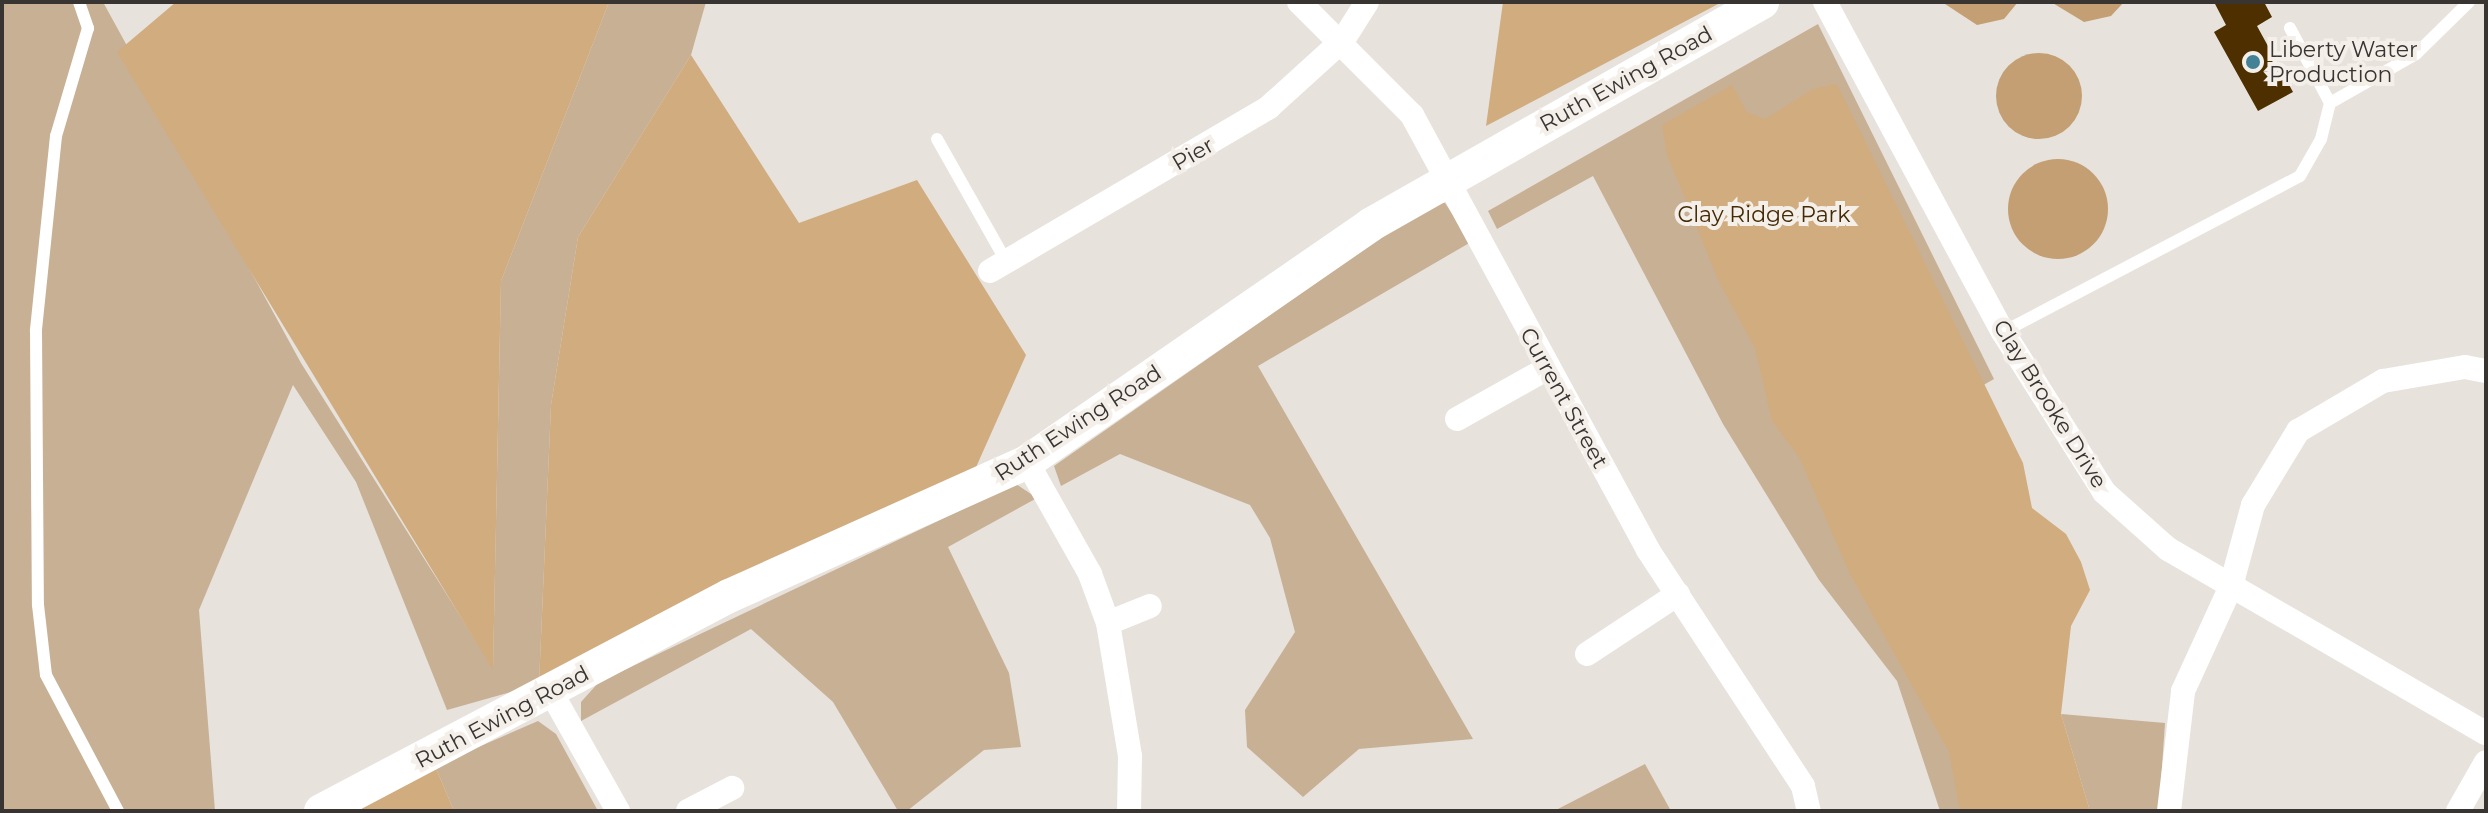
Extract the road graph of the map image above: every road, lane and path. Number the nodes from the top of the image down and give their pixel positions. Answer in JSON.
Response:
{"nodes":[{"id":1,"x":79,"y":2,"type":"edge"},
{"id":2,"x":1299,"y":2,"type":"edge"},
{"id":3,"x":1367,"y":2,"type":"edge"},
{"id":4,"x":1762,"y":2,"type":"edge"},
{"id":5,"x":1825,"y":2,"type":"edge"},
{"id":6,"x":2469,"y":2,"type":"edge"},
{"id":7,"x":2290,"y":28,"type":"dead end"},
{"id":8,"x":1343,"y":40,"type":"junction"},
{"id":9,"x":2330,"y":103,"type":"junction"},
{"id":10,"x":937,"y":139,"type":"dead end"},
{"id":11,"x":1448,"y":179,"type":"junction"},
{"id":12,"x":998,"y":266,"type":"joint"},
{"id":13,"x":2003,"y":332,"type":"junction"},
{"id":14,"x":1548,"y":368,"type":"junction"},
{"id":15,"x":2486,"y":371,"type":"edge"},
{"id":16,"x":1457,"y":419,"type":"dead end"},
{"id":17,"x":1027,"y":462,"type":"junction"},
{"id":18,"x":2231,"y":586,"type":"junction"},
{"id":19,"x":1678,"y":594,"type":"junction"},
{"id":20,"x":1150,"y":606,"type":"dead end"},
{"id":21,"x":1108,"y":623,"type":"junction"},
{"id":22,"x":1587,"y":654,"type":"dead end"},
{"id":23,"x":551,"y":692,"type":"junction"},
{"id":24,"x":2486,"y":733,"type":"edge"},
{"id":25,"x":2486,"y":762,"type":"edge"},
{"id":26,"x":732,"y":788,"type":"dead end"},
{"id":27,"x":118,"y":811,"type":"edge"},
{"id":28,"x":321,"y":811,"type":"edge"},
{"id":29,"x":618,"y":811,"type":"edge"},
{"id":30,"x":688,"y":811,"type":"edge"},
{"id":31,"x":1129,"y":811,"type":"edge"},
{"id":32,"x":1809,"y":811,"type":"edge"},
{"id":33,"x":2169,"y":811,"type":"edge"},
{"id":34,"x":2458,"y":811,"type":"edge"}],
"edges":[{"from":1,"to":27,"type":"lane"},
{"from":2,"to":8,"type":"street","name":"Current Street"},
{"from":3,"to":8,"type":"street","name":"Pier"},
{"from":4,"to":11,"type":"street","name":"Ruth Ewing Road"},
{"from":5,"to":13,"type":"street","name":"Clay Brooke Drive"},
{"from":6,"to":9,"type":"lane"},
{"from":7,"to":9,"type":"lane"},
{"from":8,"to":11,"type":"street","name":"Current Street"},
{"from":8,"to":12,"type":"street","name":"Pier"},
{"from":9,"to":13,"type":"lane"},
{"from":10,"to":12,"type":"lane"},
{"from":11,"to":14,"type":"street","name":"Current Street"},
{"from":11,"to":17,"type":"street","name":"Ruth Ewing Road"},
{"from":13,"to":18,"type":"street","name":"Clay Brooke Drive"},
{"from":14,"to":16,"type":"street"},
{"from":14,"to":19,"type":"street","name":"Current Street"},
{"from":15,"to":18,"type":"street"},
{"from":17,"to":21,"type":"street"},
{"from":17,"to":23,"type":"street","name":"Ruth Ewing Road"},
{"from":18,"to":24,"type":"street","name":"Clay Brooke Drive"},
{"from":18,"to":33,"type":"street"},
{"from":19,"to":22,"type":"street"},
{"from":19,"to":32,"type":"street","name":"Current Street"},
{"from":20,"to":21,"type":"street"},
{"from":21,"to":31,"type":"street"},
{"from":23,"to":28,"type":"street","name":"Ruth Ewing Road"},
{"from":23,"to":29,"type":"street"},
{"from":25,"to":34,"type":"street"},
{"from":26,"to":30,"type":"street"}]}
